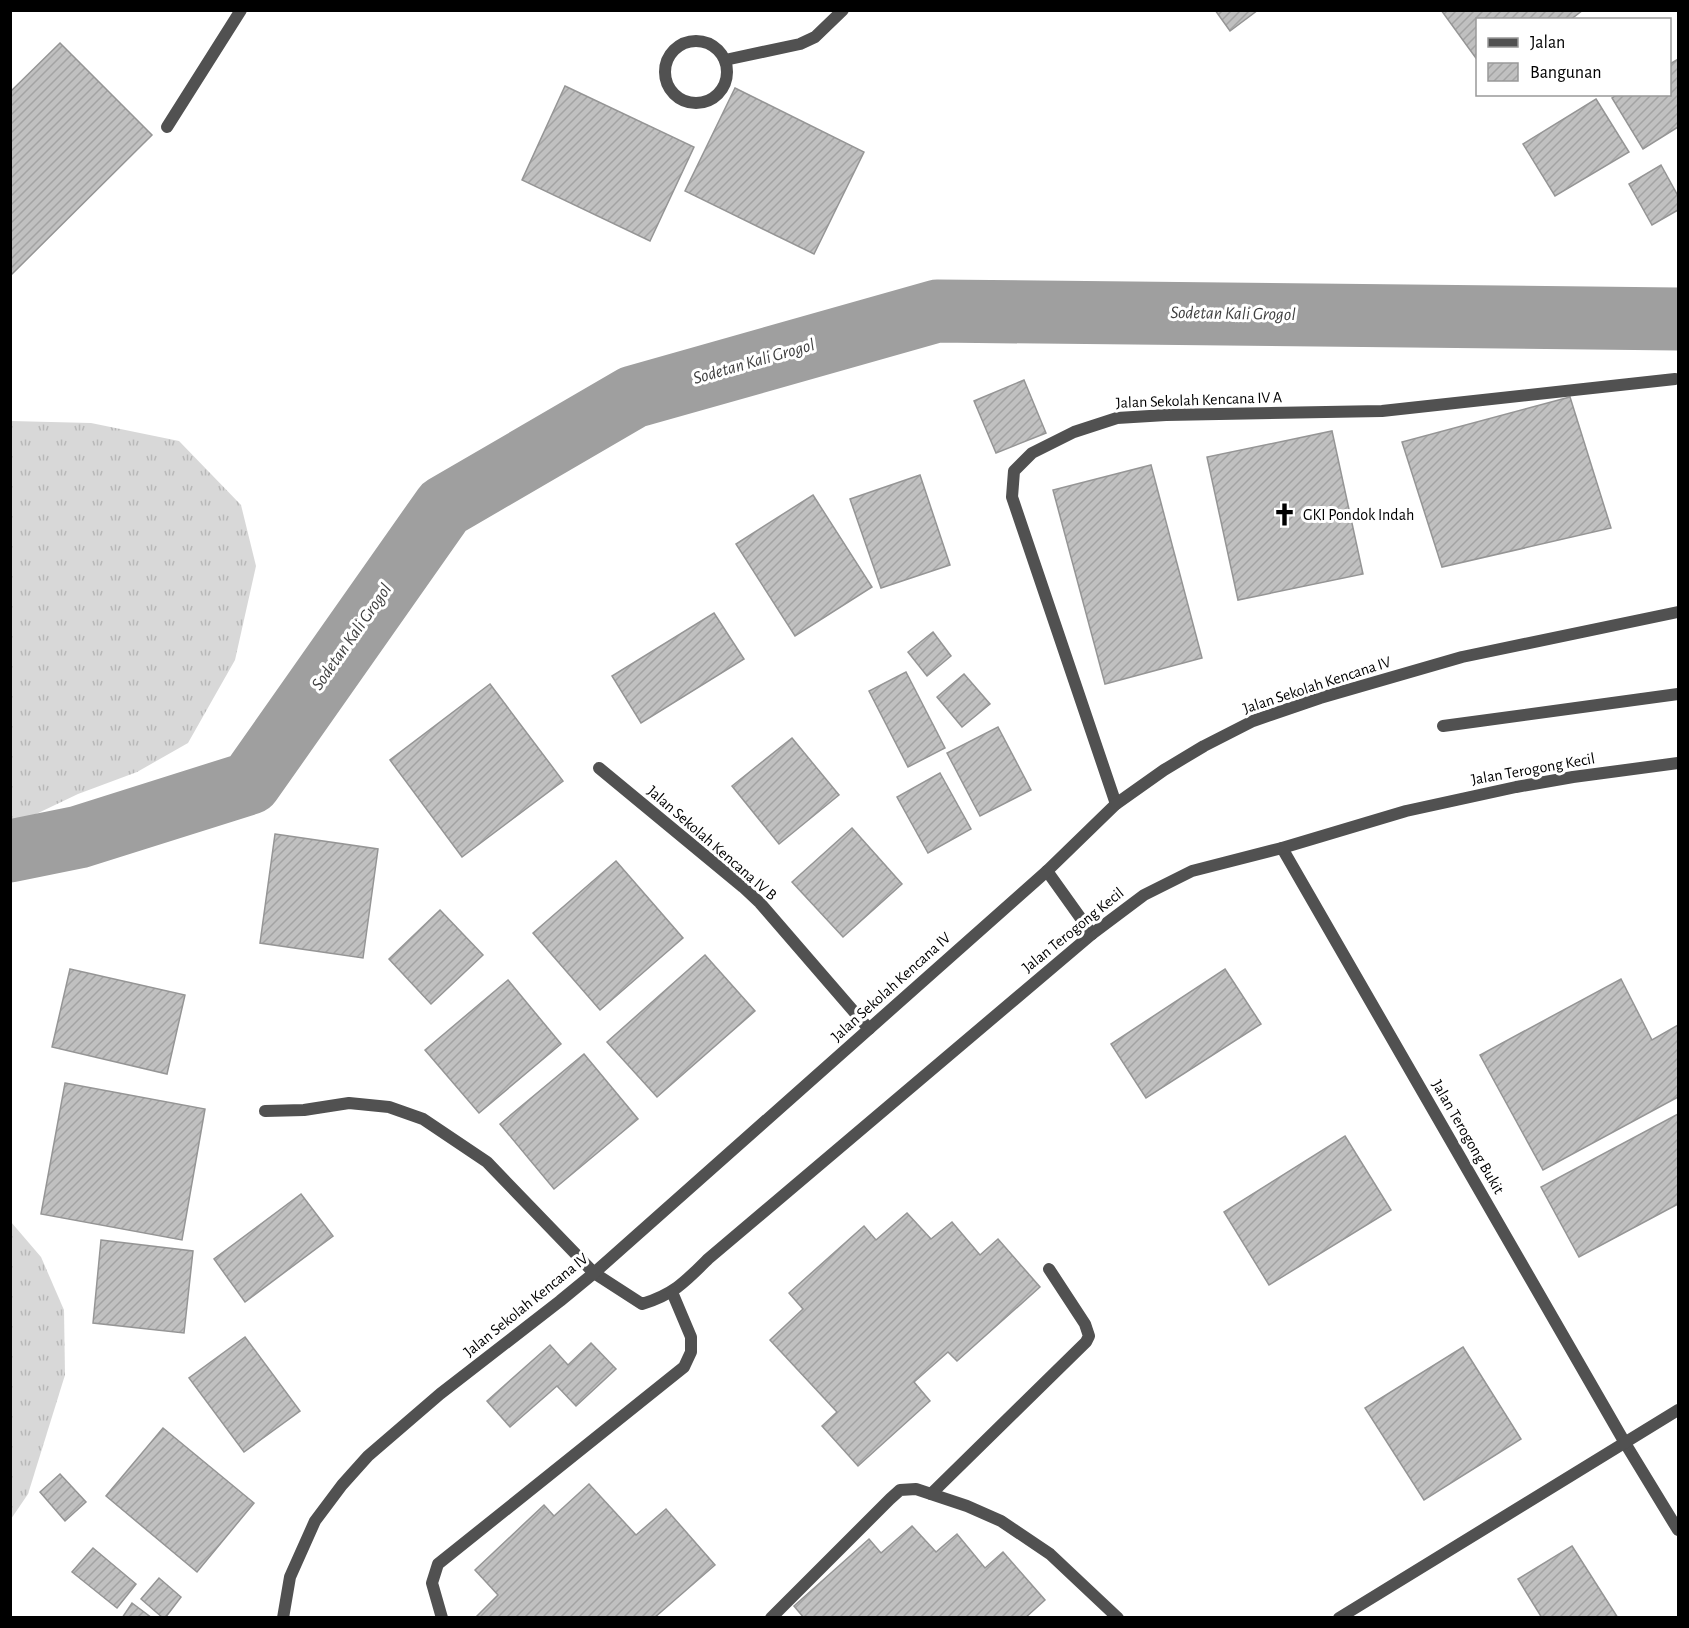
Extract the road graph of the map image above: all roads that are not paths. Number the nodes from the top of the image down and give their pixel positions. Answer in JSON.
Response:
{"nodes":[{"id":1,"x":241,"y":10,"type":"edge"},
{"id":2,"x":843,"y":10,"type":"edge"},
{"id":3,"x":725,"y":60,"type":"junction"},
{"id":4,"x":167,"y":127,"type":"dead end"},
{"id":5,"x":1676,"y":379,"type":"dead end"},
{"id":6,"x":1678,"y":612,"type":"edge"},
{"id":7,"x":1678,"y":694,"type":"edge"},
{"id":8,"x":1443,"y":726,"type":"dead end"},
{"id":9,"x":1678,"y":763,"type":"edge"},
{"id":10,"x":598,"y":768,"type":"dead end"},
{"id":11,"x":1116,"y":804,"type":"junction"},
{"id":12,"x":1282,"y":848,"type":"junction"},
{"id":13,"x":1047,"y":871,"type":"junction"},
{"id":14,"x":1092,"y":934,"type":"junction"},
{"id":15,"x":869,"y":1029,"type":"junction"},
{"id":16,"x":265,"y":1111,"type":"dead end"},
{"id":17,"x":1049,"y":1269,"type":"dead end"},
{"id":18,"x":594,"y":1273,"type":"junction"},
{"id":19,"x":672,"y":1292,"type":"junction"},
{"id":20,"x":1678,"y":1410,"type":"edge"},
{"id":21,"x":1625,"y":1443,"type":"junction"},
{"id":22,"x":931,"y":1494,"type":"junction"},
{"id":23,"x":1678,"y":1530,"type":"edge"},
{"id":24,"x":283,"y":1617,"type":"edge"},
{"id":25,"x":442,"y":1617,"type":"edge"},
{"id":26,"x":771,"y":1617,"type":"edge"},
{"id":27,"x":1118,"y":1617,"type":"edge"},
{"id":28,"x":1339,"y":1617,"type":"edge"}],
"edges":[{"from":1,"to":4,"type":"street"},
{"from":2,"to":3,"type":"street"},
{"from":3,"to":3,"type":"street"},
{"from":5,"to":11,"type":"street","name":"Jalan Sekolah Kencana IV A"},
{"from":6,"to":11,"type":"street","name":"Jalan Sekolah Kencana IV"},
{"from":7,"to":8,"type":"street"},
{"from":9,"to":12,"type":"street","name":"Jalan Terogong Kecil"},
{"from":10,"to":15,"type":"street","name":"Jalan Sekolah Kencana IV B"},
{"from":11,"to":13,"type":"street","name":"Jalan Sekolah Kencana IV"},
{"from":12,"to":14,"type":"street","name":"Jalan Terogong Kecil"},
{"from":12,"to":21,"type":"street","name":"Jalan Terogong Bukit"},
{"from":13,"to":14,"type":"street"},
{"from":13,"to":15,"type":"street","name":"Jalan Sekolah Kencana IV"},
{"from":14,"to":19,"type":"street","name":"Jalan Terogong Kecil"},
{"from":15,"to":18,"type":"street","name":"Jalan Sekolah Kencana IV"},
{"from":16,"to":18,"type":"street"},
{"from":17,"to":22,"type":"street"},
{"from":18,"to":19,"type":"street","name":"Jalan Terogong Kecil"},
{"from":18,"to":24,"type":"street","name":"Jalan Sekolah Kencana IV"},
{"from":19,"to":25,"type":"street"},
{"from":20,"to":21,"type":"street"},
{"from":21,"to":23,"type":"street","name":"Jalan Terogong Bukit"},
{"from":21,"to":28,"type":"street"},
{"from":22,"to":26,"type":"street"},
{"from":22,"to":27,"type":"street"}]}
